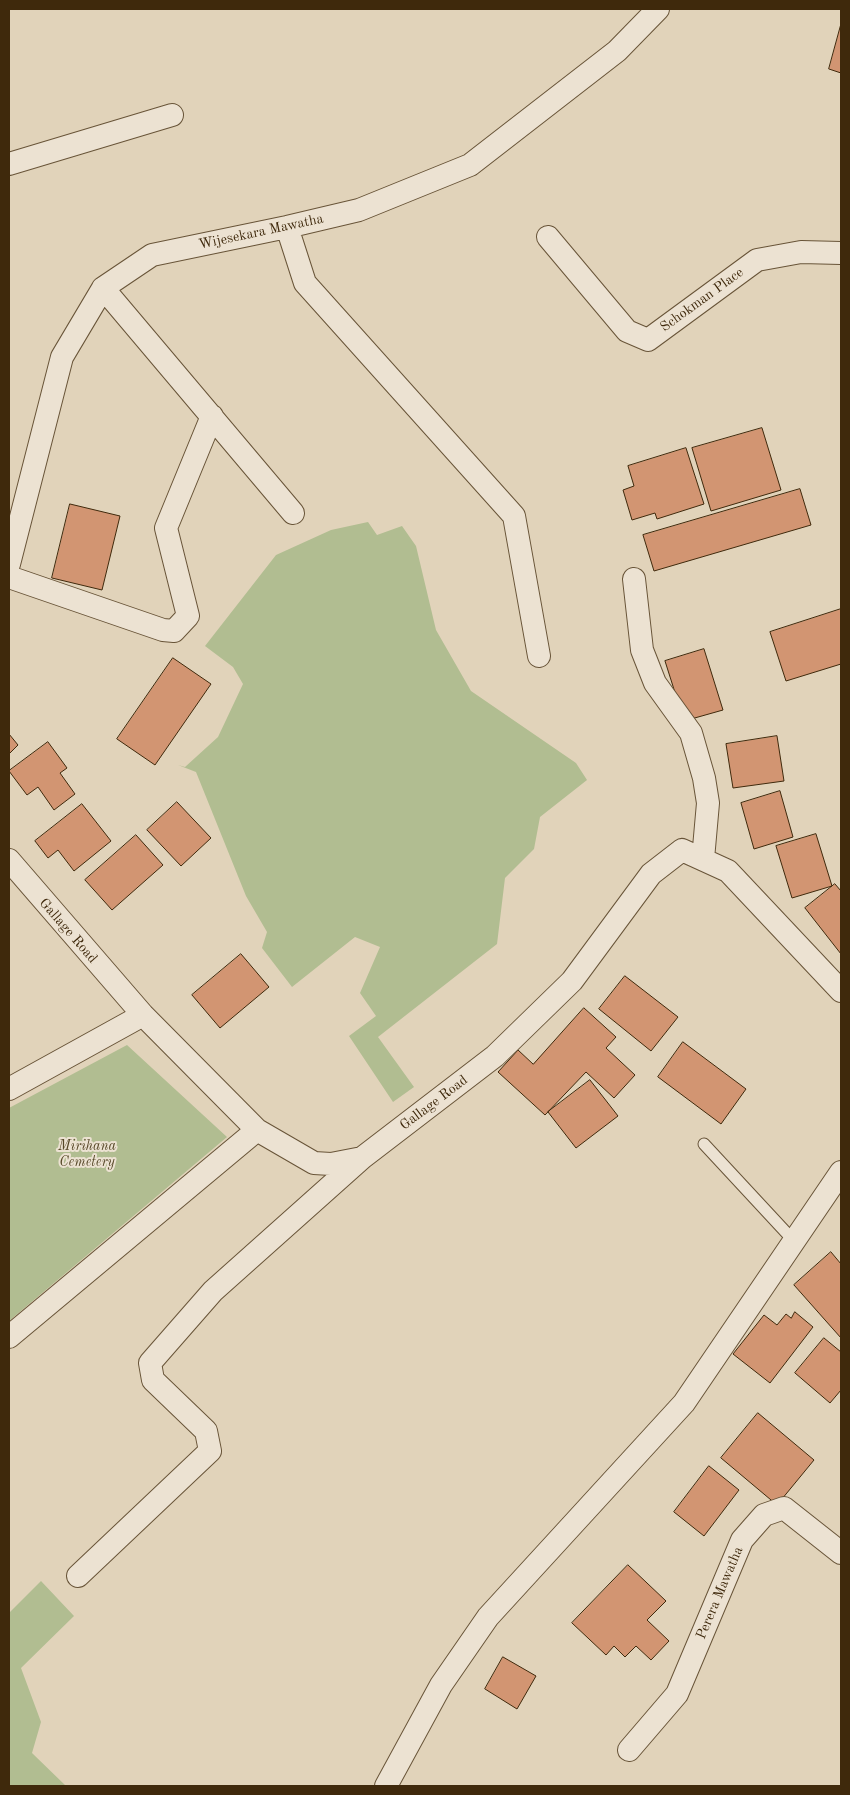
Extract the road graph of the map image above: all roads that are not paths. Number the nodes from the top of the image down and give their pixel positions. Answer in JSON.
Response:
{"nodes":[{"id":1,"x":658,"y":9,"type":"edge"},
{"id":2,"x":172,"y":115,"type":"dead end"},
{"id":3,"x":9,"y":164,"type":"edge"},
{"id":4,"x":287,"y":227,"type":"junction"},
{"id":5,"x":548,"y":237,"type":"dead end"},
{"id":6,"x":841,"y":253,"type":"edge"},
{"id":7,"x":103,"y":288,"type":"junction"},
{"id":8,"x":212,"y":416,"type":"junction"},
{"id":9,"x":293,"y":514,"type":"dead end"},
{"id":10,"x":9,"y":564,"type":"edge"},
{"id":11,"x":9,"y":577,"type":"edge"},
{"id":12,"x":634,"y":578,"type":"dead end"},
{"id":13,"x":539,"y":656,"type":"dead end"},
{"id":14,"x":703,"y":859,"type":"junction"},
{"id":15,"x":12,"y":870,"type":"edge"},
{"id":16,"x":841,"y":991,"type":"edge"},
{"id":17,"x":143,"y":1015,"type":"junction"},
{"id":18,"x":9,"y":1089,"type":"edge"},
{"id":19,"x":257,"y":1130,"type":"junction"},
{"id":20,"x":704,"y":1144,"type":"dead end"},
{"id":21,"x":362,"y":1158,"type":"junction"},
{"id":22,"x":841,"y":1172,"type":"edge"},
{"id":23,"x":794,"y":1241,"type":"junction"},
{"id":24,"x":9,"y":1337,"type":"edge"},
{"id":25,"x":841,"y":1553,"type":"edge"},
{"id":26,"x":78,"y":1576,"type":"dead end"},
{"id":27,"x":629,"y":1750,"type":"dead end"},
{"id":28,"x":386,"y":1786,"type":"edge"}],
"edges":[{"from":1,"to":4,"type":"street","name":"Wijesekara Mawatha"},
{"from":2,"to":3,"type":"street"},
{"from":4,"to":7,"type":"street","name":"Wijesekara Mawatha"},
{"from":4,"to":13,"type":"street"},
{"from":5,"to":6,"type":"street","name":"Schokman Place"},
{"from":7,"to":8,"type":"street"},
{"from":7,"to":10,"type":"street","name":"Wijesekara Mawatha"},
{"from":8,"to":9,"type":"street"},
{"from":8,"to":11,"type":"street"},
{"from":12,"to":14,"type":"street"},
{"from":14,"to":16,"type":"street","name":"Gallage Road"},
{"from":14,"to":21,"type":"street","name":"Gallage Road"},
{"from":15,"to":17,"type":"street","name":"Gallage Road"},
{"from":17,"to":18,"type":"street"},
{"from":17,"to":19,"type":"street","name":"Gallage Road"},
{"from":19,"to":21,"type":"street","name":"Gallage Road"},
{"from":19,"to":24,"type":"street"},
{"from":20,"to":23,"type":"lane"},
{"from":21,"to":26,"type":"street"},
{"from":22,"to":23,"type":"street"},
{"from":23,"to":28,"type":"street"},
{"from":25,"to":27,"type":"street","name":"Perera Mawatha"}]}
